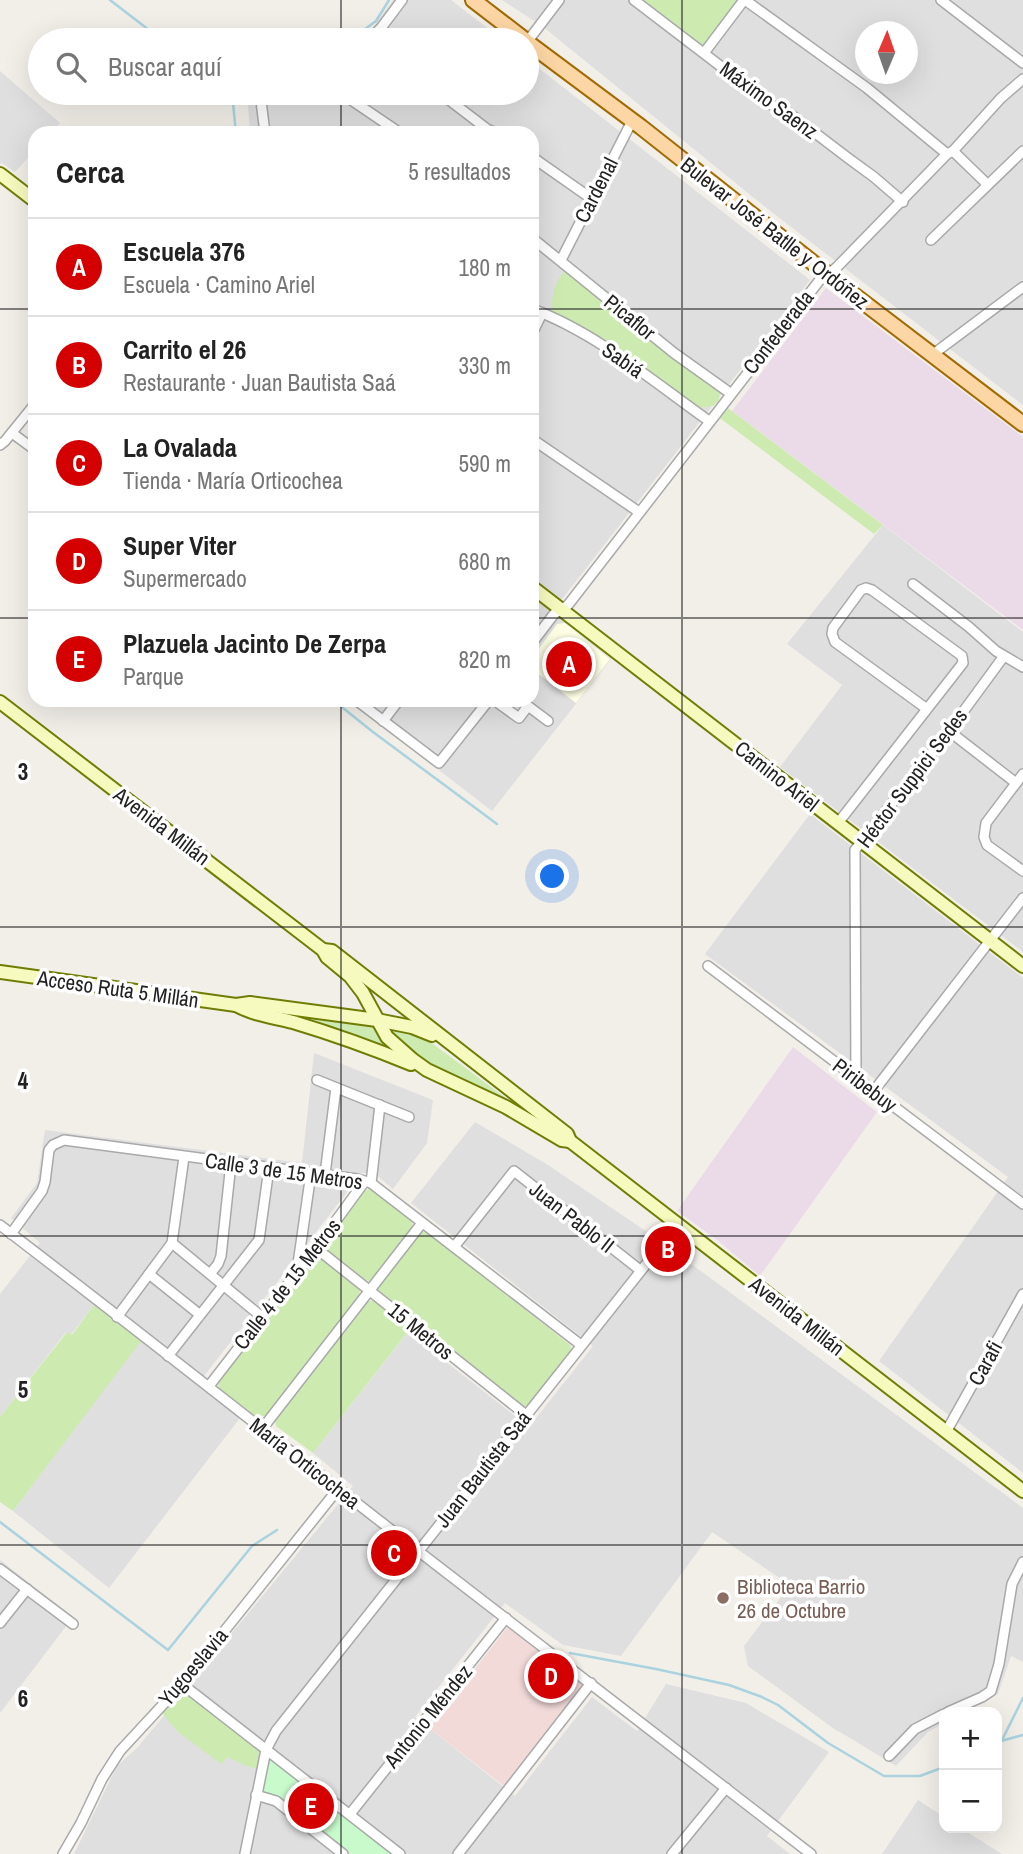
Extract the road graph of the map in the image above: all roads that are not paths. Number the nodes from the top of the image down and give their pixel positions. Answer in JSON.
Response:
{"nodes":[{"id":1,"x":402,"y":0,"type":"edge"},
{"id":2,"x":473,"y":0,"type":"edge"},
{"id":3,"x":559,"y":0,"type":"edge"},
{"id":4,"x":635,"y":0,"type":"edge"},
{"id":5,"x":745,"y":0,"type":"edge"},
{"id":6,"x":941,"y":0,"type":"edge"},
{"id":7,"x":381,"y":28,"type":"edge"},
{"id":8,"x":509,"y":28,"type":"edge"},
{"id":9,"x":536,"y":28,"type":"edge"},
{"id":10,"x":539,"y":51,"type":"edge"},
{"id":11,"x":704,"y":53,"type":"junction"},
{"id":12,"x":1023,"y":63,"type":"edge"},
{"id":13,"x":1023,"y":79,"type":"edge"},
{"id":14,"x":262,"y":105,"type":"edge"},
{"id":15,"x":359,"y":105,"type":"edge"},
{"id":16,"x":455,"y":105,"type":"edge"},
{"id":17,"x":632,"y":121,"type":"junction"},
{"id":18,"x":264,"y":126,"type":"edge"},
{"id":19,"x":390,"y":126,"type":"edge"},
{"id":20,"x":482,"y":126,"type":"edge"},
{"id":21,"x":1023,"y":151,"type":"edge"},
{"id":22,"x":950,"y":152,"type":"junction"},
{"id":23,"x":539,"y":162,"type":"edge"},
{"id":24,"x":0,"y":174,"type":"edge"},
{"id":25,"x":987,"y":184,"type":"junction"},
{"id":26,"x":28,"y":196,"type":"edge"},
{"id":27,"x":592,"y":199,"type":"junction"},
{"id":28,"x":902,"y":202,"type":"junction"},
{"id":29,"x":931,"y":240,"type":"dead end"},
{"id":30,"x":539,"y":243,"type":"edge"},
{"id":31,"x":561,"y":260,"type":"junction"},
{"id":32,"x":828,"y":274,"type":"junction"},
{"id":33,"x":1023,"y":287,"type":"edge"},
{"id":34,"x":539,"y":312,"type":"edge"},
{"id":35,"x":932,"y":355,"type":"junction"},
{"id":36,"x":730,"y":393,"type":"junction"},
{"id":37,"x":28,"y":413,"type":"edge"},
{"id":38,"x":709,"y":421,"type":"junction"},
{"id":39,"x":1023,"y":424,"type":"edge"},
{"id":40,"x":12,"y":433,"type":"junction"},
{"id":41,"x":539,"y":444,"type":"edge"},
{"id":42,"x":0,"y":445,"type":"edge"},
{"id":43,"x":28,"y":445,"type":"edge"},
{"id":44,"x":639,"y":512,"type":"junction"},
{"id":45,"x":913,"y":584,"type":"dead end"},
{"id":46,"x":539,"y":592,"type":"edge"},
{"id":47,"x":561,"y":609,"type":"junction"},
{"id":48,"x":539,"y":634,"type":"edge"},
{"id":49,"x":1004,"y":656,"type":"junction"},
{"id":50,"x":1023,"y":667,"type":"edge"},
{"id":51,"x":0,"y":702,"type":"edge"},
{"id":52,"x":365,"y":707,"type":"edge"},
{"id":53,"x":394,"y":707,"type":"edge"},
{"id":54,"x":486,"y":707,"type":"edge"},
{"id":55,"x":502,"y":707,"type":"edge"},
{"id":56,"x":527,"y":707,"type":"edge"},
{"id":57,"x":529,"y":707,"type":"edge"},
{"id":58,"x":927,"y":709,"type":"junction"},
{"id":59,"x":383,"y":721,"type":"junction"},
{"id":60,"x":548,"y":721,"type":"dead end"},
{"id":61,"x":949,"y":732,"type":"junction"},
{"id":62,"x":1023,"y":774,"type":"edge"},
{"id":63,"x":1016,"y":783,"type":"junction"},
{"id":64,"x":838,"y":824,"type":"junction"},
{"id":65,"x":862,"y":841,"type":"junction"},
{"id":66,"x":1023,"y":871,"type":"edge"},
{"id":67,"x":1023,"y":898,"type":"edge"},
{"id":68,"x":990,"y":940,"type":"junction"},
{"id":69,"x":323,"y":950,"type":"junction"},
{"id":70,"x":708,"y":966,"type":"dead end"},
{"id":71,"x":1023,"y":966,"type":"edge"},
{"id":72,"x":0,"y":972,"type":"edge"},
{"id":73,"x":236,"y":1005,"type":"junction"},
{"id":74,"x":377,"y":1020,"type":"junction"},
{"id":75,"x":454,"y":1046,"type":"junction"},
{"id":76,"x":427,"y":1070,"type":"junction"},
{"id":77,"x":856,"y":1079,"type":"junction"},
{"id":78,"x":317,"y":1080,"type":"dead end"},
{"id":79,"x":337,"y":1088,"type":"junction"},
{"id":80,"x":873,"y":1092,"type":"junction"},
{"id":81,"x":380,"y":1105,"type":"junction"},
{"id":82,"x":409,"y":1117,"type":"dead end"},
{"id":83,"x":570,"y":1142,"type":"junction"},
{"id":84,"x":184,"y":1157,"type":"junction"},
{"id":85,"x":232,"y":1163,"type":"junction"},
{"id":86,"x":269,"y":1168,"type":"junction"},
{"id":87,"x":311,"y":1172,"type":"junction"},
{"id":88,"x":325,"y":1174,"type":"junction"},
{"id":89,"x":368,"y":1182,"type":"junction"},
{"id":90,"x":1023,"y":1204,"type":"edge"},
{"id":91,"x":422,"y":1223,"type":"junction"},
{"id":92,"x":678,"y":1224,"type":"junction"},
{"id":93,"x":0,"y":1225,"type":"edge"},
{"id":94,"x":11,"y":1234,"type":"junction"},
{"id":95,"x":172,"y":1243,"type":"junction"},
{"id":96,"x":454,"y":1247,"type":"junction"},
{"id":97,"x":316,"y":1248,"type":"junction"},
{"id":98,"x":640,"y":1270,"type":"junction"},
{"id":99,"x":297,"y":1272,"type":"junction"},
{"id":100,"x":149,"y":1274,"type":"junction"},
{"id":101,"x":210,"y":1274,"type":"junction"},
{"id":102,"x":224,"y":1285,"type":"junction"},
{"id":103,"x":370,"y":1290,"type":"junction"},
{"id":104,"x":1023,"y":1294,"type":"edge"},
{"id":105,"x":199,"y":1314,"type":"junction"},
{"id":106,"x":117,"y":1317,"type":"junction"},
{"id":107,"x":262,"y":1317,"type":"junction"},
{"id":108,"x":581,"y":1345,"type":"junction"},
{"id":109,"x":168,"y":1356,"type":"junction"},
{"id":110,"x":209,"y":1386,"type":"junction"},
{"id":111,"x":526,"y":1415,"type":"junction"},
{"id":112,"x":262,"y":1429,"type":"junction"},
{"id":113,"x":946,"y":1432,"type":"junction"},
{"id":114,"x":338,"y":1489,"type":"junction"},
{"id":115,"x":1023,"y":1491,"type":"edge"},
{"id":116,"x":418,"y":1552,"type":"junction"},
{"id":117,"x":1023,"y":1562,"type":"edge"},
{"id":118,"x":0,"y":1569,"type":"edge"},
{"id":119,"x":27,"y":1589,"type":"junction"},
{"id":120,"x":506,"y":1618,"type":"junction"},
{"id":121,"x":0,"y":1623,"type":"edge"},
{"id":122,"x":73,"y":1624,"type":"dead end"},
{"id":123,"x":591,"y":1683,"type":"junction"},
{"id":124,"x":182,"y":1684,"type":"junction"},
{"id":125,"x":960,"y":1707,"type":"edge"},
{"id":126,"x":939,"y":1717,"type":"edge"},
{"id":127,"x":266,"y":1750,"type":"junction"},
{"id":128,"x":889,"y":1756,"type":"dead end"},
{"id":129,"x":726,"y":1788,"type":"junction"},
{"id":130,"x":256,"y":1795,"type":"junction"},
{"id":131,"x":350,"y":1814,"type":"junction"},
{"id":132,"x":63,"y":1854,"type":"edge"},
{"id":133,"x":245,"y":1854,"type":"edge"},
{"id":134,"x":343,"y":1854,"type":"edge"},
{"id":135,"x":400,"y":1854,"type":"edge"},
{"id":136,"x":458,"y":1854,"type":"edge"},
{"id":137,"x":672,"y":1854,"type":"edge"},
{"id":138,"x":811,"y":1854,"type":"edge"}],
"edges":[{"from":1,"to":7,"type":"street"},
{"from":2,"to":8,"type":"main road","name":"Bulevar José Batlle y Ordóñez"},
{"from":3,"to":9,"type":"street"},
{"from":4,"to":11,"type":"street","name":"Máximo Saenz"},
{"from":5,"to":11,"type":"street"},
{"from":5,"to":22,"type":"street"},
{"from":6,"to":12,"type":"street"},
{"from":10,"to":17,"type":"main road","name":"Bulevar José Batlle y Ordóñez"},
{"from":11,"to":28,"type":"street","name":"Máximo Saenz"},
{"from":13,"to":22,"type":"street","name":"Confederada"},
{"from":14,"to":18,"type":"street"},
{"from":15,"to":19,"type":"street"},
{"from":16,"to":20,"type":"street"},
{"from":17,"to":27,"type":"street","name":"Cardenal"},
{"from":17,"to":32,"type":"main road","name":"Bulevar José Batlle y Ordóñez"},
{"from":21,"to":25,"type":"street"},
{"from":22,"to":25,"type":"street"},
{"from":22,"to":28,"type":"street","name":"Confederada"},
{"from":23,"to":27,"type":"street"},
{"from":24,"to":26,"type":"main road"},
{"from":25,"to":29,"type":"street"},
{"from":27,"to":31,"type":"street","name":"Cardenal"},
{"from":28,"to":32,"type":"street","name":"Confederada"},
{"from":30,"to":31,"type":"street","name":"Picaflor"},
{"from":31,"to":36,"type":"street","name":"Picaflor"},
{"from":32,"to":35,"type":"main road","name":"Bulevar José Batlle y Ordóñez"},
{"from":32,"to":36,"type":"street","name":"Confederada"},
{"from":33,"to":35,"type":"street"},
{"from":34,"to":38,"type":"street","name":"Sabiá"},
{"from":35,"to":39,"type":"main road","name":"Bulevar José Batlle y Ordóñez"},
{"from":36,"to":38,"type":"street","name":"Confederada"},
{"from":37,"to":40,"type":"street"},
{"from":38,"to":44,"type":"street","name":"Confederada"},
{"from":40,"to":42,"type":"street"},
{"from":40,"to":43,"type":"street"},
{"from":41,"to":44,"type":"street"},
{"from":44,"to":47,"type":"street","name":"Confederada"},
{"from":45,"to":49,"type":"street"},
{"from":46,"to":47,"type":"main road","name":"Camino Ariel"},
{"from":47,"to":48,"type":"street","name":"Confederada"},
{"from":47,"to":64,"type":"main road","name":"Camino Ariel"},
{"from":49,"to":50,"type":"street"},
{"from":49,"to":61,"type":"street","name":"Héctor Suppici Sedes"},
{"from":51,"to":69,"type":"main road","name":"Avenida Millán"},
{"from":52,"to":59,"type":"street"},
{"from":53,"to":59,"type":"street"},
{"from":54,"to":59,"type":"street"},
{"from":55,"to":56,"type":"street"},
{"from":57,"to":60,"type":"street"},
{"from":58,"to":58,"type":"street"},
{"from":58,"to":64,"type":"street"},
{"from":61,"to":63,"type":"street"},
{"from":61,"to":65,"type":"street","name":"Héctor Suppici Sedes"},
{"from":62,"to":63,"type":"street"},
{"from":63,"to":66,"type":"street"},
{"from":64,"to":65,"type":"main road","name":"Camino Ariel"},
{"from":65,"to":68,"type":"main road","name":"Camino Ariel"},
{"from":65,"to":77,"type":"street","name":"Héctor Suppici Sedes"},
{"from":67,"to":68,"type":"street"},
{"from":68,"to":71,"type":"main road","name":"Camino Ariel"},
{"from":68,"to":80,"type":"street"},
{"from":69,"to":74,"type":"main road","name":"Avenida Millán"},
{"from":69,"to":75,"type":"main road","name":"Avenida Millán"},
{"from":70,"to":77,"type":"street","name":"Piribebuy"},
{"from":72,"to":73,"type":"main road","name":"Acceso Ruta 5 Millán"},
{"from":73,"to":74,"type":"main road","name":"Acceso Ruta 5 Millán"},
{"from":73,"to":76,"type":"main road","name":"Acceso Ruta 5 Millán"},
{"from":74,"to":75,"type":"main road","name":"Acceso Ruta 5 Millán"},
{"from":74,"to":76,"type":"main road","name":"Avenida Millán"},
{"from":75,"to":83,"type":"main road","name":"Avenida Millán"},
{"from":76,"to":83,"type":"main road","name":"Avenida Millán"},
{"from":77,"to":80,"type":"street","name":"Piribebuy"},
{"from":78,"to":79,"type":"street"},
{"from":79,"to":81,"type":"street"},
{"from":79,"to":88,"type":"street"},
{"from":80,"to":90,"type":"street","name":"Piribebuy"},
{"from":81,"to":82,"type":"street"},
{"from":81,"to":89,"type":"street"},
{"from":83,"to":92,"type":"main road","name":"Avenida Millán"},
{"from":84,"to":85,"type":"street","name":"Calle 3 de 15 Metros"},
{"from":84,"to":94,"type":"street","name":"Calle 3 de 15 Metros"},
{"from":84,"to":95,"type":"street"},
{"from":85,"to":86,"type":"street","name":"Calle 3 de 15 Metros"},
{"from":85,"to":101,"type":"street"},
{"from":86,"to":87,"type":"street","name":"Calle 3 de 15 Metros"},
{"from":86,"to":102,"type":"street"},
{"from":87,"to":88,"type":"street","name":"Calle 3 de 15 Metros"},
{"from":87,"to":99,"type":"street"},
{"from":88,"to":89,"type":"street","name":"Calle 3 de 15 Metros"},
{"from":89,"to":91,"type":"street","name":"Calle 3 de 15 Metros"},
{"from":89,"to":97,"type":"street","name":"Calle 4 de 15 Metros"},
{"from":91,"to":96,"type":"street","name":"Calle 3 de 15 Metros"},
{"from":91,"to":103,"type":"street"},
{"from":92,"to":98,"type":"street","name":"Juan Bautista Saá"},
{"from":92,"to":113,"type":"main road","name":"Avenida Millán"},
{"from":93,"to":94,"type":"street","name":"María Orticochea"},
{"from":94,"to":106,"type":"street","name":"María Orticochea"},
{"from":95,"to":100,"type":"street"},
{"from":95,"to":101,"type":"street"},
{"from":96,"to":98,"type":"street","name":"Juan Pablo II"},
{"from":96,"to":108,"type":"street","name":"Calle 3 de 15 Metros"},
{"from":97,"to":99,"type":"street","name":"Calle 4 de 15 Metros"},
{"from":97,"to":103,"type":"street","name":"15 Metros"},
{"from":98,"to":108,"type":"street","name":"Juan Bautista Saá"},
{"from":99,"to":107,"type":"street","name":"Calle 4 de 15 Metros"},
{"from":100,"to":105,"type":"street"},
{"from":100,"to":106,"type":"street"},
{"from":101,"to":102,"type":"street"},
{"from":102,"to":105,"type":"street"},
{"from":102,"to":107,"type":"street"},
{"from":103,"to":111,"type":"street","name":"15 Metros"},
{"from":103,"to":112,"type":"street"},
{"from":104,"to":113,"type":"street","name":"Carafi"},
{"from":105,"to":109,"type":"street"},
{"from":106,"to":109,"type":"street","name":"María Orticochea"},
{"from":107,"to":110,"type":"street","name":"Calle 4 de 15 Metros"},
{"from":108,"to":111,"type":"street","name":"Juan Bautista Saá"},
{"from":109,"to":110,"type":"street","name":"María Orticochea"},
{"from":110,"to":112,"type":"street","name":"María Orticochea"},
{"from":111,"to":116,"type":"street","name":"Juan Bautista Saá"},
{"from":112,"to":114,"type":"street","name":"María Orticochea"},
{"from":113,"to":115,"type":"main road","name":"Avenida Millán"},
{"from":114,"to":116,"type":"street","name":"María Orticochea"},
{"from":114,"to":124,"type":"street","name":"Yugoeslavia"},
{"from":116,"to":120,"type":"street","name":"María Orticochea"},
{"from":116,"to":127,"type":"street","name":"Juan Bautista Saá"},
{"from":117,"to":125,"type":"street"},
{"from":118,"to":119,"type":"street"},
{"from":119,"to":121,"type":"street"},
{"from":119,"to":122,"type":"street"},
{"from":120,"to":123,"type":"street","name":"María Orticochea"},
{"from":120,"to":131,"type":"street","name":"Antonio Méndez"},
{"from":123,"to":129,"type":"street","name":"María Orticochea"},
{"from":123,"to":136,"type":"street"},
{"from":124,"to":127,"type":"street"},
{"from":124,"to":132,"type":"street","name":"Yugoeslavia"},
{"from":126,"to":128,"type":"street"},
{"from":127,"to":130,"type":"street","name":"Juan Bautista Saá"},
{"from":127,"to":131,"type":"street"},
{"from":129,"to":137,"type":"street"},
{"from":129,"to":138,"type":"street","name":"María Orticochea"},
{"from":130,"to":133,"type":"street","name":"Juan Bautista Saá"},
{"from":130,"to":134,"type":"street"},
{"from":131,"to":135,"type":"street"}]}
